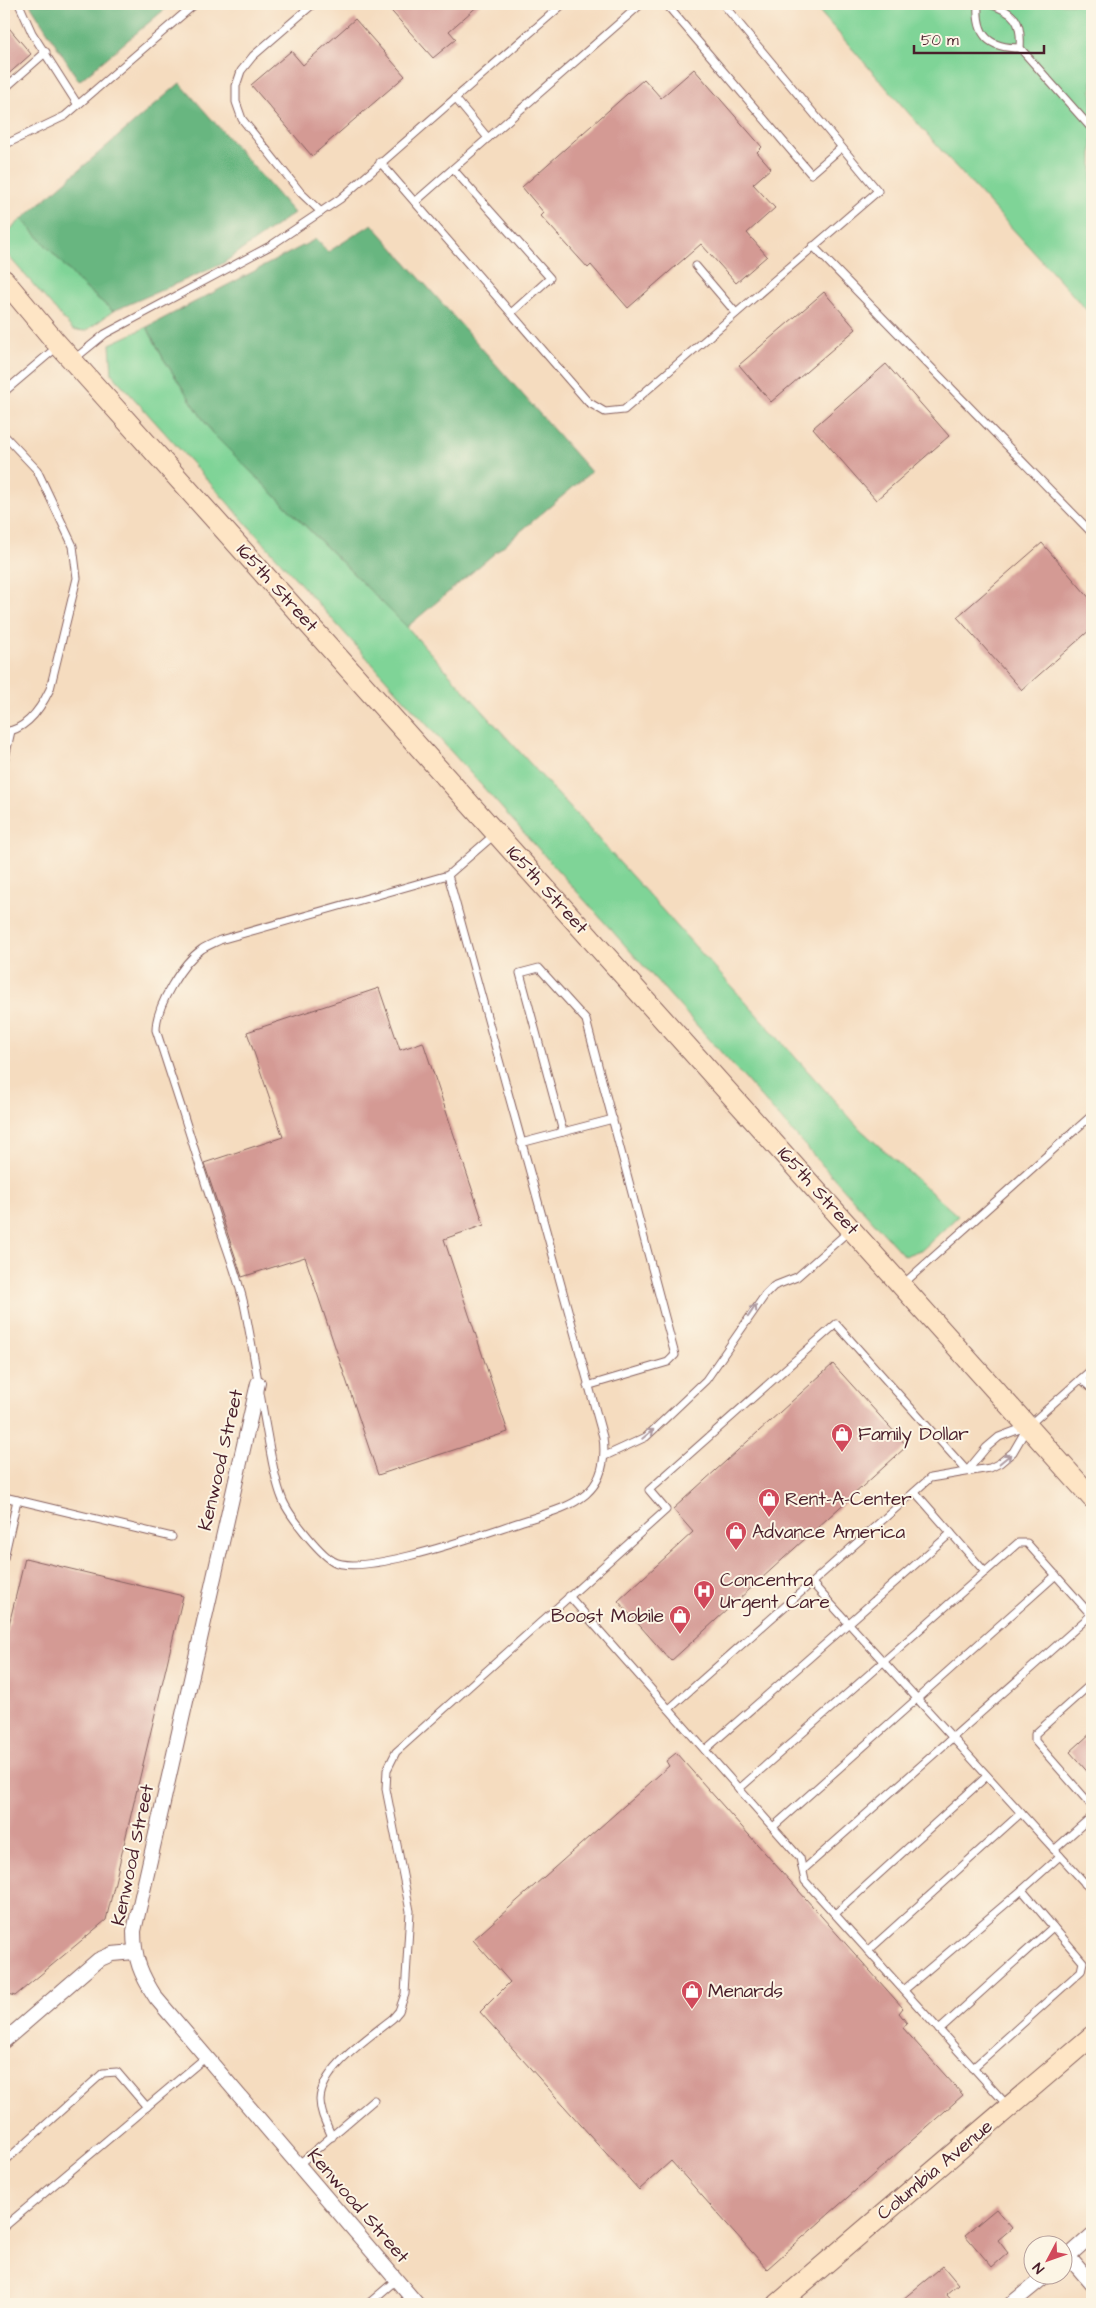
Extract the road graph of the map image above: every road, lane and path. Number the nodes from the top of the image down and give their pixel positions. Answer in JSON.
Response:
{"nodes":[{"id":1,"x":19,"y":4,"type":"edge"},
{"id":2,"x":195,"y":4,"type":"edge"},
{"id":3,"x":313,"y":4,"type":"edge"},
{"id":4,"x":563,"y":4,"type":"edge"},
{"id":5,"x":642,"y":4,"type":"edge"},
{"id":6,"x":666,"y":4,"type":"edge"},
{"id":7,"x":723,"y":4,"type":"edge"},
{"id":8,"x":978,"y":4,"type":"edge"},
{"id":9,"x":990,"y":4,"type":"edge"},
{"id":10,"x":1020,"y":48,"type":"junction"},
{"id":11,"x":46,"y":52,"type":"junction"},
{"id":12,"x":4,"y":89,"type":"edge"},
{"id":13,"x":455,"y":98,"type":"junction"},
{"id":14,"x":78,"y":105,"type":"junction"},
{"id":15,"x":1092,"y":129,"type":"edge"},
{"id":16,"x":488,"y":138,"type":"junction"},
{"id":17,"x":4,"y":145,"type":"edge"},
{"id":18,"x":841,"y":148,"type":"junction"},
{"id":19,"x":380,"y":162,"type":"junction"},
{"id":20,"x":453,"y":169,"type":"junction"},
{"id":21,"x":415,"y":202,"type":"junction"},
{"id":22,"x":321,"y":212,"type":"junction"},
{"id":23,"x":813,"y":246,"type":"junction"},
{"id":24,"x":696,"y":266,"type":"dead end"},
{"id":25,"x":4,"y":280,"type":"edge"},
{"id":26,"x":511,"y":313,"type":"junction"},
{"id":27,"x":736,"y":313,"type":"junction"},
{"id":28,"x":66,"y":353,"type":"junction"},
{"id":29,"x":4,"y":392,"type":"edge"},
{"id":30,"x":4,"y":434,"type":"edge"},
{"id":31,"x":1092,"y":533,"type":"edge"},
{"id":32,"x":7,"y":732,"type":"edge"},
{"id":33,"x":4,"y":762,"type":"edge"},
{"id":34,"x":496,"y":833,"type":"junction"},
{"id":35,"x":448,"y":875,"type":"junction"},
{"id":36,"x":1092,"y":1115,"type":"edge"},
{"id":37,"x":613,"y":1119,"type":"junction"},
{"id":38,"x":563,"y":1132,"type":"junction"},
{"id":39,"x":521,"y":1143,"type":"junction"},
{"id":40,"x":852,"y":1229,"type":"junction"},
{"id":41,"x":902,"y":1285,"type":"junction"},
{"id":42,"x":1092,"y":1370,"type":"edge"},
{"id":43,"x":1081,"y":1379,"type":"junction"},
{"id":44,"x":258,"y":1383,"type":"junction"},
{"id":45,"x":587,"y":1386,"type":"junction"},
{"id":46,"x":1092,"y":1390,"type":"edge"},
{"id":47,"x":1028,"y":1426,"type":"junction"},
{"id":48,"x":605,"y":1456,"type":"junction"},
{"id":49,"x":967,"y":1472,"type":"junction"},
{"id":50,"x":915,"y":1492,"type":"junction"},
{"id":51,"x":4,"y":1497,"type":"edge"},
{"id":52,"x":1092,"y":1498,"type":"edge"},
{"id":53,"x":17,"y":1500,"type":"junction"},
{"id":54,"x":951,"y":1533,"type":"junction"},
{"id":55,"x":172,"y":1537,"type":"dead end"},
{"id":56,"x":4,"y":1558,"type":"edge"},
{"id":57,"x":985,"y":1572,"type":"junction"},
{"id":58,"x":1056,"y":1575,"type":"junction"},
{"id":59,"x":812,"y":1583,"type":"junction"},
{"id":60,"x":569,"y":1596,"type":"junction"},
{"id":61,"x":1092,"y":1616,"type":"edge"},
{"id":62,"x":849,"y":1623,"type":"junction"},
{"id":63,"x":883,"y":1660,"type":"junction"},
{"id":64,"x":1092,"y":1683,"type":"edge"},
{"id":65,"x":918,"y":1699,"type":"junction"},
{"id":66,"x":669,"y":1710,"type":"junction"},
{"id":67,"x":952,"y":1736,"type":"junction"},
{"id":68,"x":705,"y":1750,"type":"junction"},
{"id":69,"x":987,"y":1776,"type":"junction"},
{"id":70,"x":739,"y":1789,"type":"junction"},
{"id":71,"x":1092,"y":1806,"type":"edge"},
{"id":72,"x":1021,"y":1813,"type":"junction"},
{"id":73,"x":1092,"y":1816,"type":"edge"},
{"id":74,"x":773,"y":1827,"type":"junction"},
{"id":75,"x":1057,"y":1853,"type":"junction"},
{"id":76,"x":803,"y":1870,"type":"junction"},
{"id":77,"x":1092,"y":1878,"type":"edge"},
{"id":78,"x":1085,"y":1884,"type":"junction"},
{"id":79,"x":1022,"y":1890,"type":"junction"},
{"id":80,"x":1092,"y":1891,"type":"edge"},
{"id":81,"x":835,"y":1914,"type":"junction"},
{"id":82,"x":1053,"y":1927,"type":"junction"},
{"id":83,"x":868,"y":1951,"type":"junction"},
{"id":84,"x":134,"y":1952,"type":"junction"},
{"id":85,"x":904,"y":1990,"type":"junction"},
{"id":86,"x":939,"y":2030,"type":"junction"},
{"id":87,"x":1092,"y":2036,"type":"edge"},
{"id":88,"x":4,"y":2041,"type":"edge"},
{"id":89,"x":206,"y":2058,"type":"junction"},
{"id":90,"x":974,"y":2068,"type":"junction"},
{"id":91,"x":374,"y":2100,"type":"dead end"},
{"id":92,"x":147,"y":2107,"type":"junction"},
{"id":93,"x":1009,"y":2108,"type":"junction"},
{"id":94,"x":332,"y":2137,"type":"junction"},
{"id":95,"x":4,"y":2162,"type":"edge"},
{"id":96,"x":298,"y":2165,"type":"junction"},
{"id":97,"x":4,"y":2227,"type":"edge"},
{"id":98,"x":1092,"y":2235,"type":"edge"},
{"id":99,"x":1074,"y":2251,"type":"edge"},
{"id":100,"x":1074,"y":2266,"type":"edge"},
{"id":101,"x":396,"y":2280,"type":"junction"},
{"id":102,"x":1092,"y":2284,"type":"edge"},
{"id":103,"x":1033,"y":2286,"type":"edge"},
{"id":104,"x":368,"y":2304,"type":"edge"},
{"id":105,"x":417,"y":2304,"type":"edge"},
{"id":106,"x":778,"y":2304,"type":"edge"},
{"id":107,"x":1012,"y":2304,"type":"edge"}],
"edges":[{"from":1,"to":11,"type":"lane"},
{"from":2,"to":14,"type":"lane"},
{"from":3,"to":22,"type":"lane"},
{"from":4,"to":13,"type":"lane"},
{"from":5,"to":16,"type":"lane"},
{"from":6,"to":18,"type":"lane"},
{"from":7,"to":18,"type":"lane"},
{"from":8,"to":10,"type":"lane"},
{"from":9,"to":10,"type":"lane"},
{"from":10,"to":15,"type":"lane"},
{"from":11,"to":12,"type":"lane"},
{"from":11,"to":14,"type":"lane"},
{"from":13,"to":16,"type":"lane"},
{"from":13,"to":19,"type":"lane"},
{"from":14,"to":17,"type":"lane"},
{"from":16,"to":20,"type":"lane"},
{"from":18,"to":23,"type":"lane"},
{"from":19,"to":21,"type":"lane"},
{"from":19,"to":22,"type":"lane"},
{"from":20,"to":21,"type":"lane"},
{"from":20,"to":26,"type":"lane"},
{"from":21,"to":26,"type":"lane"},
{"from":22,"to":28,"type":"lane"},
{"from":23,"to":27,"type":"lane"},
{"from":23,"to":31,"type":"lane"},
{"from":24,"to":27,"type":"lane"},
{"from":25,"to":28,"type":"main road","name":"165th Street"},
{"from":26,"to":27,"type":"lane"},
{"from":28,"to":29,"type":"lane"},
{"from":28,"to":34,"type":"main road","name":"165th Street"},
{"from":30,"to":32,"type":"lane"},
{"from":32,"to":33,"type":"lane"},
{"from":34,"to":35,"type":"lane"},
{"from":34,"to":40,"type":"main road","name":"165th Street"},
{"from":35,"to":39,"type":"lane"},
{"from":35,"to":44,"type":"lane"},
{"from":36,"to":41,"type":"lane"},
{"from":37,"to":38,"type":"lane"},
{"from":37,"to":38,"type":"lane"},
{"from":37,"to":45,"type":"lane"},
{"from":38,"to":39,"type":"lane"},
{"from":39,"to":45,"type":"lane"},
{"from":40,"to":41,"type":"main road","name":"165th Street"},
{"from":48,"to":40,"type":"lane","one_way":true},
{"from":41,"to":47,"type":"main road","name":"165th Street"},
{"from":42,"to":43,"type":"lane"},
{"from":43,"to":46,"type":"lane"},
{"from":43,"to":47,"type":"lane"},
{"from":44,"to":48,"type":"lane"},
{"from":44,"to":84,"type":"street","name":"Kenwood Street"},
{"from":45,"to":48,"type":"lane"},
{"from":47,"to":49,"type":"lane"},
{"from":49,"to":47,"type":"lane","one_way":true},
{"from":47,"to":52,"type":"main road","name":"165th Street"},
{"from":49,"to":50,"type":"lane"},
{"from":49,"to":60,"type":"lane"},
{"from":50,"to":54,"type":"lane"},
{"from":50,"to":59,"type":"lane"},
{"from":51,"to":53,"type":"lane"},
{"from":53,"to":55,"type":"lane"},
{"from":53,"to":56,"type":"lane"},
{"from":54,"to":57,"type":"lane"},
{"from":54,"to":62,"type":"lane"},
{"from":57,"to":58,"type":"lane"},
{"from":57,"to":63,"type":"lane"},
{"from":58,"to":61,"type":"lane"},
{"from":58,"to":65,"type":"lane"},
{"from":59,"to":62,"type":"lane"},
{"from":59,"to":66,"type":"lane"},
{"from":60,"to":66,"type":"lane"},
{"from":60,"to":94,"type":"lane"},
{"from":61,"to":67,"type":"lane"},
{"from":62,"to":63,"type":"lane"},
{"from":62,"to":68,"type":"lane"},
{"from":63,"to":65,"type":"lane"},
{"from":63,"to":70,"type":"lane"},
{"from":64,"to":71,"type":"lane"},
{"from":65,"to":67,"type":"lane"},
{"from":65,"to":74,"type":"lane"},
{"from":66,"to":68,"type":"lane"},
{"from":67,"to":69,"type":"lane"},
{"from":67,"to":76,"type":"lane"},
{"from":68,"to":70,"type":"lane"},
{"from":69,"to":72,"type":"lane"},
{"from":69,"to":81,"type":"lane"},
{"from":70,"to":74,"type":"lane"},
{"from":72,"to":75,"type":"lane"},
{"from":72,"to":83,"type":"lane"},
{"from":73,"to":75,"type":"lane"},
{"from":74,"to":76,"type":"lane"},
{"from":75,"to":78,"type":"lane"},
{"from":75,"to":79,"type":"lane"},
{"from":76,"to":81,"type":"lane"},
{"from":77,"to":78,"type":"lane"},
{"from":78,"to":80,"type":"lane"},
{"from":79,"to":82,"type":"lane"},
{"from":79,"to":85,"type":"lane"},
{"from":81,"to":83,"type":"lane"},
{"from":82,"to":86,"type":"lane"},
{"from":82,"to":90,"type":"lane"},
{"from":83,"to":85,"type":"lane"},
{"from":84,"to":88,"type":"street"},
{"from":84,"to":89,"type":"street","name":"Kenwood Street"},
{"from":85,"to":86,"type":"lane"},
{"from":86,"to":90,"type":"lane"},
{"from":87,"to":93,"type":"main road","name":"Columbia Avenue"},
{"from":89,"to":92,"type":"lane"},
{"from":89,"to":96,"type":"street","name":"Kenwood Street"},
{"from":90,"to":93,"type":"lane"},
{"from":91,"to":94,"type":"lane"},
{"from":92,"to":95,"type":"lane"},
{"from":92,"to":97,"type":"lane"},
{"from":93,"to":106,"type":"main road","name":"Columbia Avenue"},
{"from":94,"to":96,"type":"lane"},
{"from":96,"to":101,"type":"street","name":"Kenwood Street"},
{"from":98,"to":99,"type":"street"},
{"from":100,"to":102,"type":"street"},
{"from":101,"to":104,"type":"lane"},
{"from":101,"to":105,"type":"street","name":"Kenwood Street"},
{"from":103,"to":107,"type":"street"}]}
